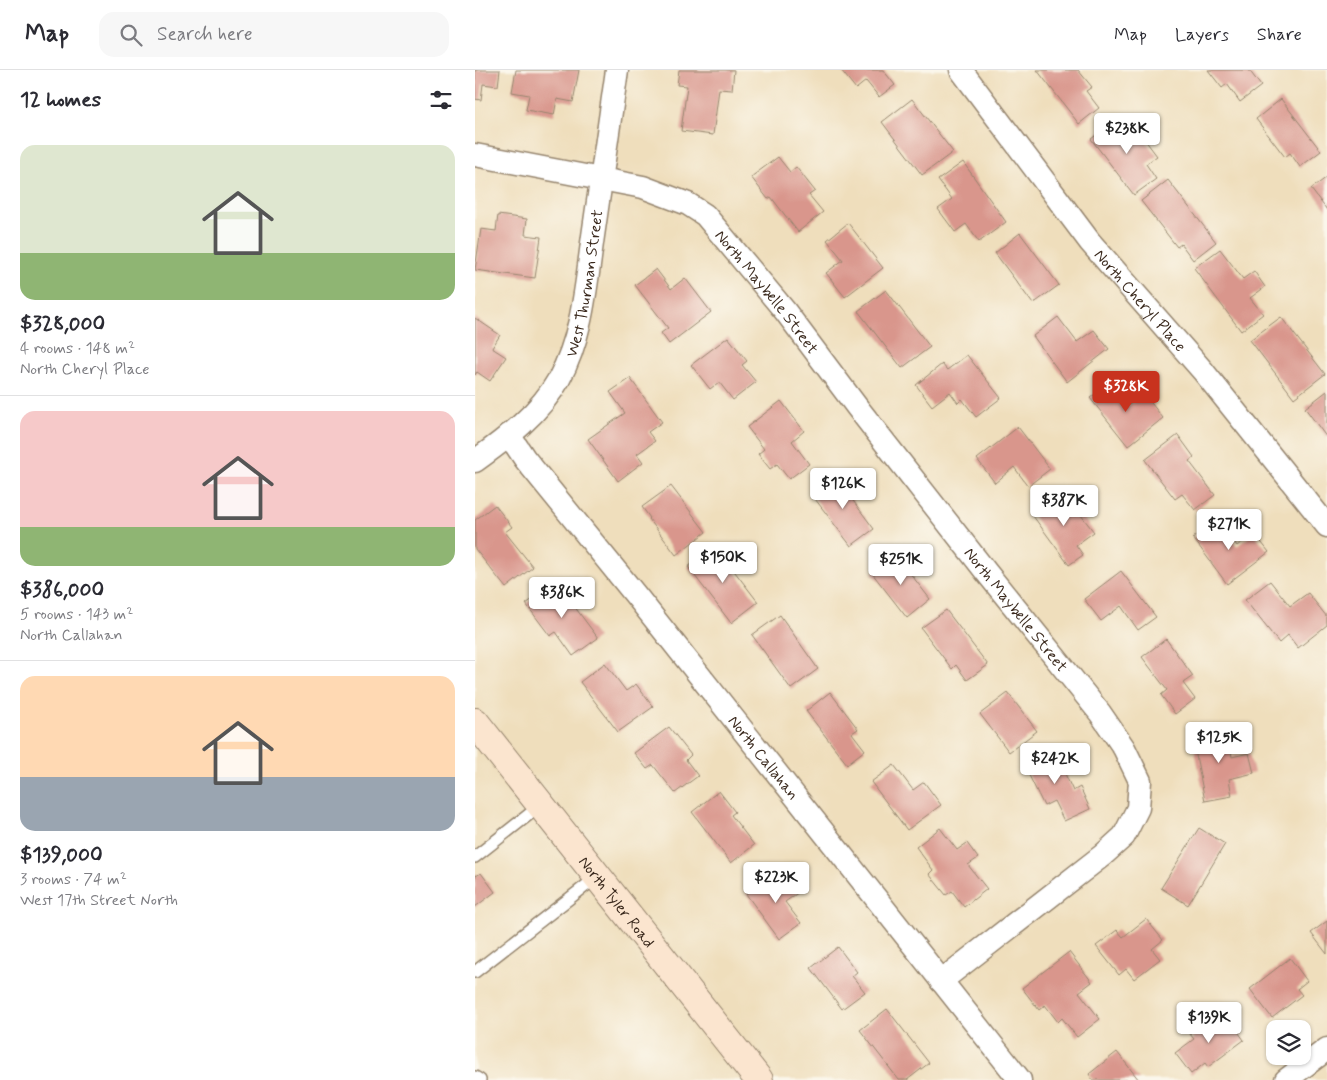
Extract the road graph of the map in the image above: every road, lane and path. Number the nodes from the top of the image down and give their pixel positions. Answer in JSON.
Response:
{"nodes":[{"id":1,"x":617,"y":70,"type":"edge"},
{"id":2,"x":961,"y":70,"type":"edge"},
{"id":3,"x":475,"y":155,"type":"edge"},
{"id":4,"x":601,"y":179,"type":"junction"},
{"id":5,"x":509,"y":435,"type":"junction"},
{"id":6,"x":475,"y":460,"type":"edge"},
{"id":7,"x":1327,"y":526,"type":"edge"},
{"id":8,"x":475,"y":722,"type":"edge"},
{"id":9,"x":541,"y":805,"type":"junction"},
{"id":10,"x":475,"y":857,"type":"edge"},
{"id":11,"x":597,"y":877,"type":"junction"},
{"id":12,"x":475,"y":972,"type":"edge"},
{"id":13,"x":941,"y":981,"type":"junction"},
{"id":14,"x":1327,"y":1050,"type":"edge"},
{"id":15,"x":475,"y":1077,"type":"edge"},
{"id":16,"x":480,"y":1080,"type":"edge"},
{"id":17,"x":759,"y":1080,"type":"edge"},
{"id":18,"x":1020,"y":1080,"type":"edge"},
{"id":19,"x":1286,"y":1080,"type":"edge"}],
"edges":[{"from":1,"to":4,"type":"street","name":"West Thurman Street"},
{"from":2,"to":7,"type":"street","name":"North Cheryl Place"},
{"from":3,"to":4,"type":"street","name":"North Maybelle Street"},
{"from":4,"to":5,"type":"street","name":"West Thurman Street"},
{"from":4,"to":13,"type":"street","name":"North Maybelle Street"},
{"from":5,"to":6,"type":"street","name":"West Thurman Street"},
{"from":5,"to":13,"type":"street","name":"North Callahan"},
{"from":8,"to":9,"type":"main road","name":"North Tyler Road"},
{"from":9,"to":10,"type":"lane"},
{"from":9,"to":11,"type":"main road","name":"North Tyler Road"},
{"from":11,"to":12,"type":"lane"},
{"from":11,"to":17,"type":"main road","name":"North Tyler Road"},
{"from":13,"to":18,"type":"street","name":"North Callahan"},
{"from":14,"to":19,"type":"street"},
{"from":15,"to":16,"type":"lane"}]}
